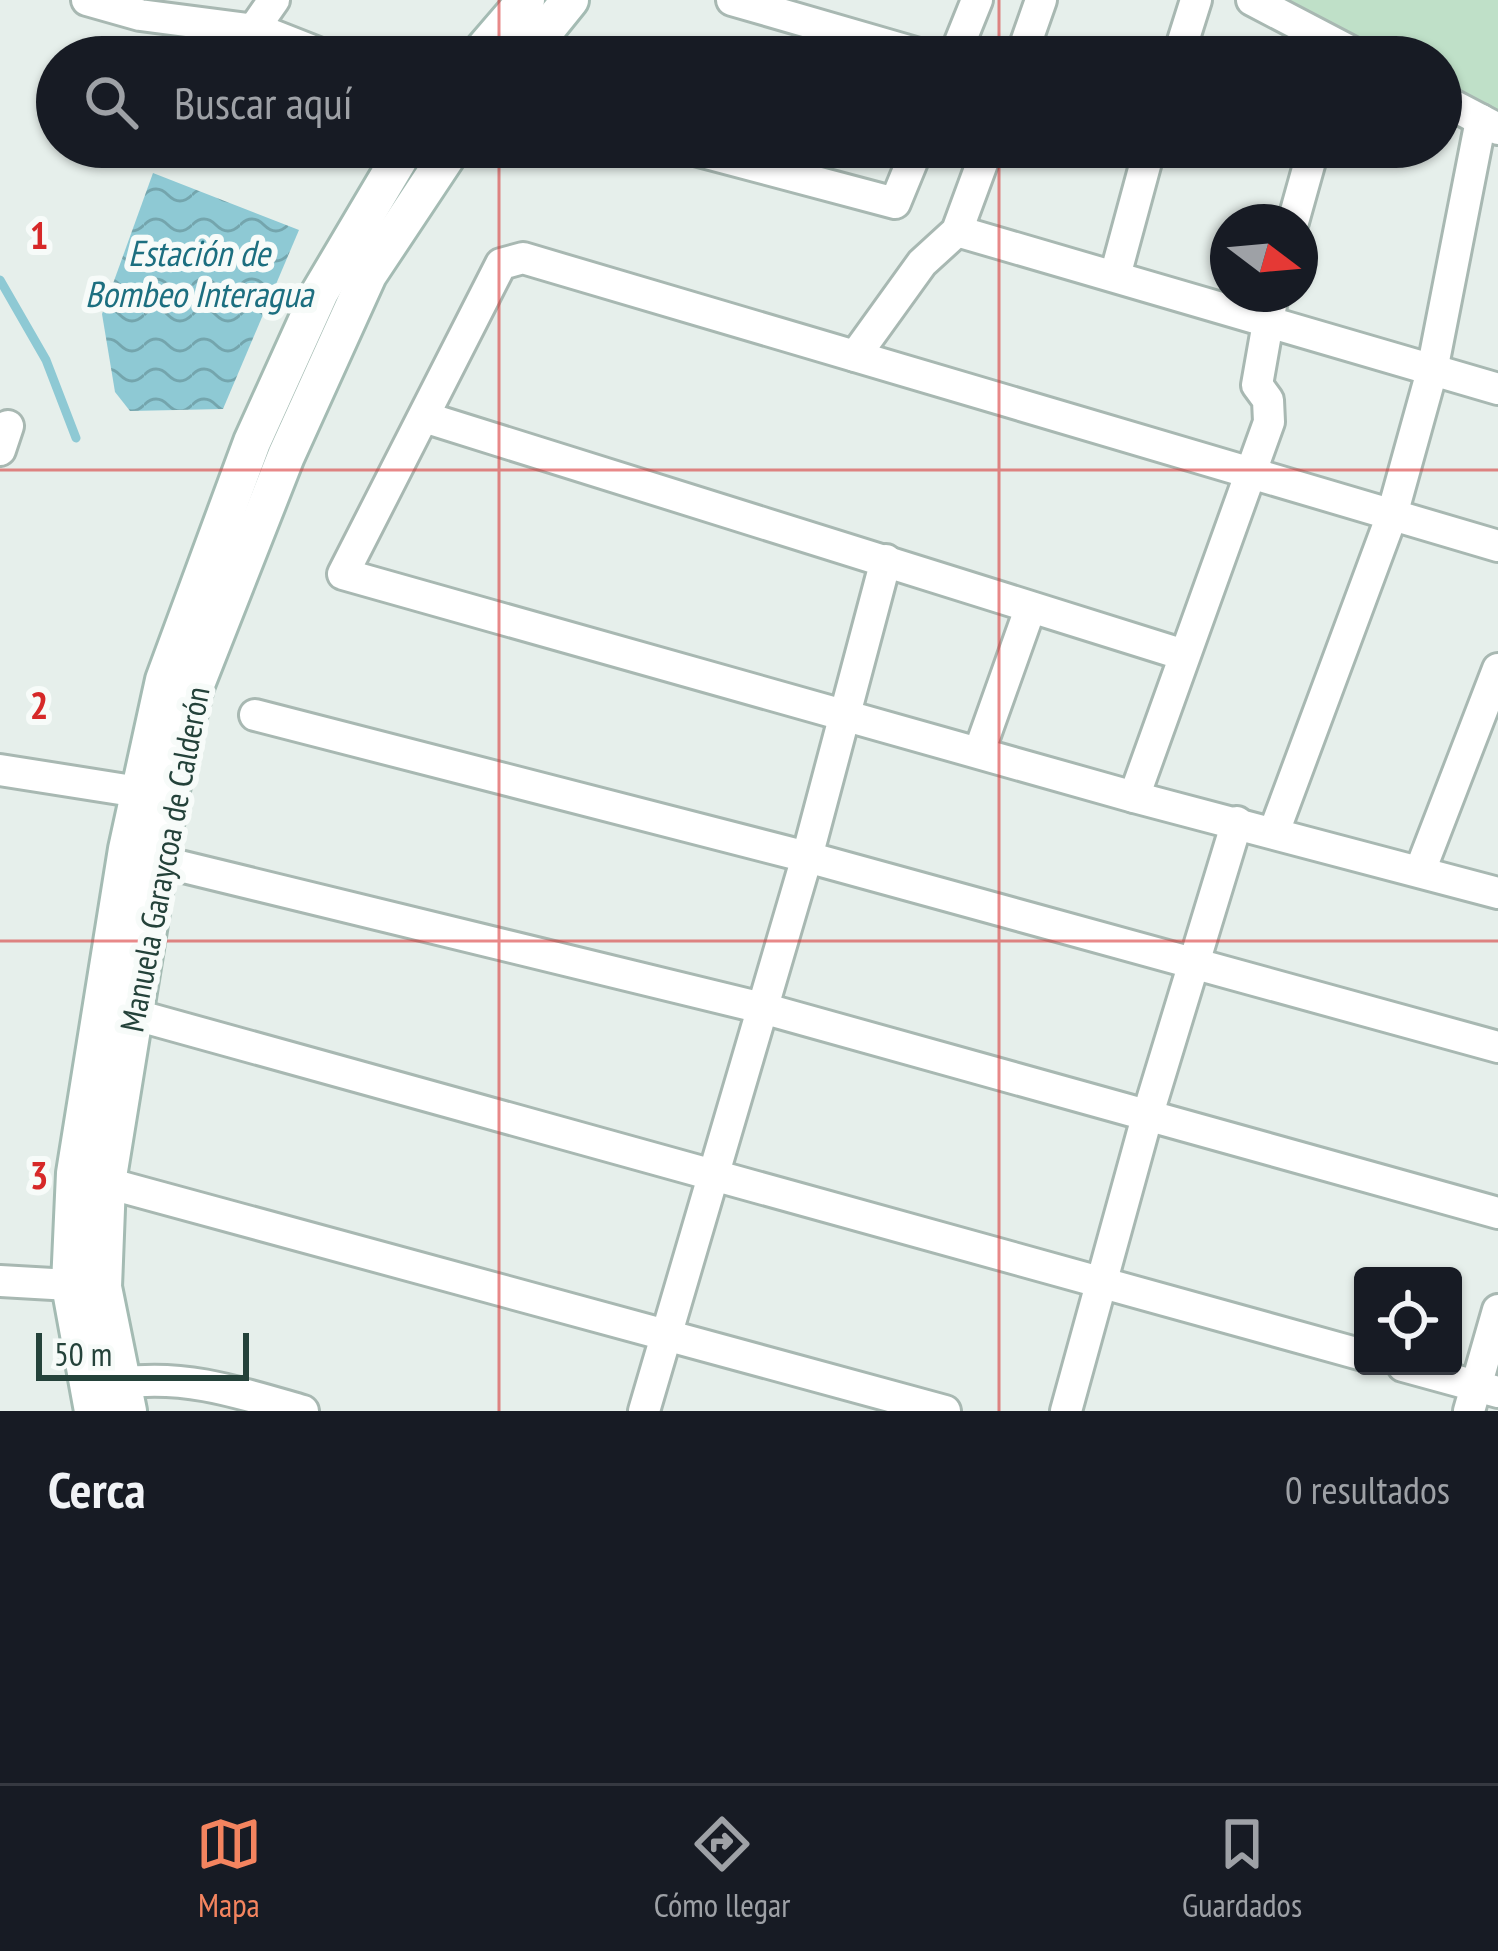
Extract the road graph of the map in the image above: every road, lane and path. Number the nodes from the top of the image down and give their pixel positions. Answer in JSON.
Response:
{"nodes":[{"id":1,"x":274,"y":0,"type":"edge"},
{"id":2,"x":526,"y":0,"type":"edge"},
{"id":3,"x":570,"y":0,"type":"edge"},
{"id":4,"x":733,"y":0,"type":"edge"},
{"id":5,"x":976,"y":0,"type":"edge"},
{"id":6,"x":1042,"y":0,"type":"edge"},
{"id":7,"x":1196,"y":0,"type":"edge"},
{"id":8,"x":1252,"y":0,"type":"edge"},
{"id":9,"x":100,"y":2,"type":"edge"},
{"id":10,"x":253,"y":30,"type":"junction"},
{"id":11,"x":270,"y":36,"type":"edge"},
{"id":12,"x":495,"y":36,"type":"edge"},
{"id":13,"x":541,"y":36,"type":"edge"},
{"id":14,"x":857,"y":36,"type":"edge"},
{"id":15,"x":962,"y":36,"type":"edge"},
{"id":16,"x":1029,"y":36,"type":"edge"},
{"id":17,"x":1185,"y":36,"type":"edge"},
{"id":18,"x":1316,"y":36,"type":"edge"},
{"id":19,"x":1462,"y":110,"type":"edge"},
{"id":20,"x":1489,"y":125,"type":"edge"},
{"id":21,"x":394,"y":168,"type":"edge"},
{"id":22,"x":439,"y":168,"type":"edge"},
{"id":23,"x":763,"y":168,"type":"edge"},
{"id":24,"x":909,"y":168,"type":"edge"},
{"id":25,"x":980,"y":168,"type":"edge"},
{"id":26,"x":1144,"y":168,"type":"edge"},
{"id":27,"x":1308,"y":168,"type":"edge"},
{"id":28,"x":1298,"y":204,"type":"edge"},
{"id":29,"x":957,"y":231,"type":"junction"},
{"id":30,"x":1115,"y":276,"type":"junction"},
{"id":31,"x":1210,"y":296,"type":"edge"},
{"id":32,"x":1268,"y":312,"type":"edge"},
{"id":33,"x":1279,"y":312,"type":"edge"},
{"id":34,"x":855,"y":356,"type":"junction"},
{"id":35,"x":1432,"y":371,"type":"junction"},
{"id":36,"x":1498,"y":389,"type":"edge"},
{"id":37,"x":424,"y":417,"type":"junction"},
{"id":38,"x":1249,"y":476,"type":"junction"},
{"id":39,"x":1393,"y":515,"type":"junction"},
{"id":40,"x":1498,"y":546,"type":"edge"},
{"id":41,"x":886,"y":560,"type":"junction"},
{"id":42,"x":1030,"y":609,"type":"junction"},
{"id":43,"x":1181,"y":654,"type":"junction"},
{"id":44,"x":1498,"y":669,"type":"edge"},
{"id":45,"x":846,"y":712,"type":"junction"},
{"id":46,"x":255,"y":715,"type":"dead end"},
{"id":47,"x":979,"y":752,"type":"junction"},
{"id":48,"x":0,"y":770,"type":"edge"},
{"id":49,"x":139,"y":792,"type":"junction"},
{"id":50,"x":1134,"y":797,"type":"junction"},
{"id":51,"x":1237,"y":822,"type":"junction"},
{"id":52,"x":1274,"y":832,"type":"junction"},
{"id":53,"x":808,"y":857,"type":"junction"},
{"id":54,"x":159,"y":861,"type":"junction"},
{"id":55,"x":1420,"y":871,"type":"junction"},
{"id":56,"x":1498,"y":893,"type":"edge"},
{"id":57,"x":1195,"y":961,"type":"junction"},
{"id":58,"x":762,"y":1008,"type":"junction"},
{"id":59,"x":132,"y":1014,"type":"junction"},
{"id":60,"x":1498,"y":1047,"type":"edge"},
{"id":61,"x":1147,"y":1117,"type":"junction"},
{"id":62,"x":712,"y":1175,"type":"junction"},
{"id":63,"x":107,"y":1183,"type":"junction"},
{"id":64,"x":1498,"y":1214,"type":"edge"},
{"id":65,"x":0,"y":1281,"type":"edge"},
{"id":66,"x":1101,"y":1282,"type":"junction"},
{"id":67,"x":70,"y":1285,"type":"junction"},
{"id":68,"x":1498,"y":1310,"type":"edge"},
{"id":69,"x":666,"y":1334,"type":"junction"},
{"id":70,"x":1354,"y":1352,"type":"edge"},
{"id":71,"x":1426,"y":1375,"type":"edge"},
{"id":72,"x":1481,"y":1396,"type":"edge"},
{"id":73,"x":124,"y":1397,"type":"edge"},
{"id":74,"x":93,"y":1411,"type":"edge"},
{"id":75,"x":303,"y":1411,"type":"edge"},
{"id":76,"x":644,"y":1411,"type":"edge"},
{"id":77,"x":944,"y":1411,"type":"edge"},
{"id":78,"x":1066,"y":1411,"type":"edge"}],
"edges":[{"from":1,"to":10,"type":"street"},
{"from":2,"to":12,"type":"street"},
{"from":3,"to":13,"type":"street"},
{"from":4,"to":14,"type":"street"},
{"from":5,"to":15,"type":"street"},
{"from":6,"to":16,"type":"street"},
{"from":7,"to":17,"type":"street"},
{"from":8,"to":18,"type":"street"},
{"from":9,"to":10,"type":"street"},
{"from":10,"to":11,"type":"street"},
{"from":19,"to":20,"type":"street"},
{"from":20,"to":35,"type":"street"},
{"from":21,"to":49,"type":"street","name":"Manuela Garaycoa de Calderón"},
{"from":22,"to":54,"type":"street","name":"Manuela Garaycoa de Calderón"},
{"from":23,"to":24,"type":"street"},
{"from":25,"to":29,"type":"street"},
{"from":26,"to":30,"type":"street"},
{"from":27,"to":28,"type":"street"},
{"from":29,"to":30,"type":"street"},
{"from":29,"to":34,"type":"street"},
{"from":30,"to":31,"type":"street"},
{"from":32,"to":38,"type":"street"},
{"from":33,"to":35,"type":"street"},
{"from":34,"to":37,"type":"street"},
{"from":34,"to":38,"type":"street"},
{"from":35,"to":36,"type":"street"},
{"from":35,"to":39,"type":"street"},
{"from":37,"to":41,"type":"street"},
{"from":37,"to":45,"type":"street"},
{"from":38,"to":39,"type":"street"},
{"from":38,"to":43,"type":"street"},
{"from":39,"to":40,"type":"street"},
{"from":39,"to":52,"type":"street"},
{"from":41,"to":42,"type":"street"},
{"from":41,"to":45,"type":"street"},
{"from":42,"to":43,"type":"street"},
{"from":42,"to":47,"type":"street"},
{"from":43,"to":50,"type":"street"},
{"from":44,"to":55,"type":"street"},
{"from":45,"to":47,"type":"street"},
{"from":45,"to":53,"type":"street"},
{"from":46,"to":53,"type":"street"},
{"from":47,"to":50,"type":"street"},
{"from":48,"to":49,"type":"street"},
{"from":49,"to":67,"type":"street","name":"Manuela Garaycoa de Calderón"},
{"from":50,"to":51,"type":"street"},
{"from":51,"to":52,"type":"street"},
{"from":51,"to":57,"type":"street"},
{"from":52,"to":55,"type":"street"},
{"from":53,"to":57,"type":"street"},
{"from":53,"to":58,"type":"street"},
{"from":54,"to":58,"type":"street"},
{"from":54,"to":59,"type":"street","name":"Manuela Garaycoa de Calderón"},
{"from":55,"to":56,"type":"street"},
{"from":57,"to":60,"type":"street"},
{"from":57,"to":61,"type":"street"},
{"from":58,"to":61,"type":"street"},
{"from":58,"to":62,"type":"street"},
{"from":59,"to":62,"type":"street"},
{"from":59,"to":63,"type":"street","name":"Manuela Garaycoa de Calderón"},
{"from":61,"to":64,"type":"street"},
{"from":61,"to":66,"type":"street"},
{"from":62,"to":66,"type":"street"},
{"from":62,"to":69,"type":"street"},
{"from":63,"to":69,"type":"street"},
{"from":63,"to":73,"type":"street","name":"Manuela Garaycoa de Calderón"},
{"from":65,"to":67,"type":"street"},
{"from":66,"to":70,"type":"street"},
{"from":66,"to":78,"type":"street"},
{"from":67,"to":74,"type":"street","name":"Manuela Garaycoa de Calderón"},
{"from":68,"to":72,"type":"street"},
{"from":69,"to":76,"type":"street"},
{"from":69,"to":77,"type":"street"},
{"from":71,"to":72,"type":"street"},
{"from":73,"to":75,"type":"street"}]}
